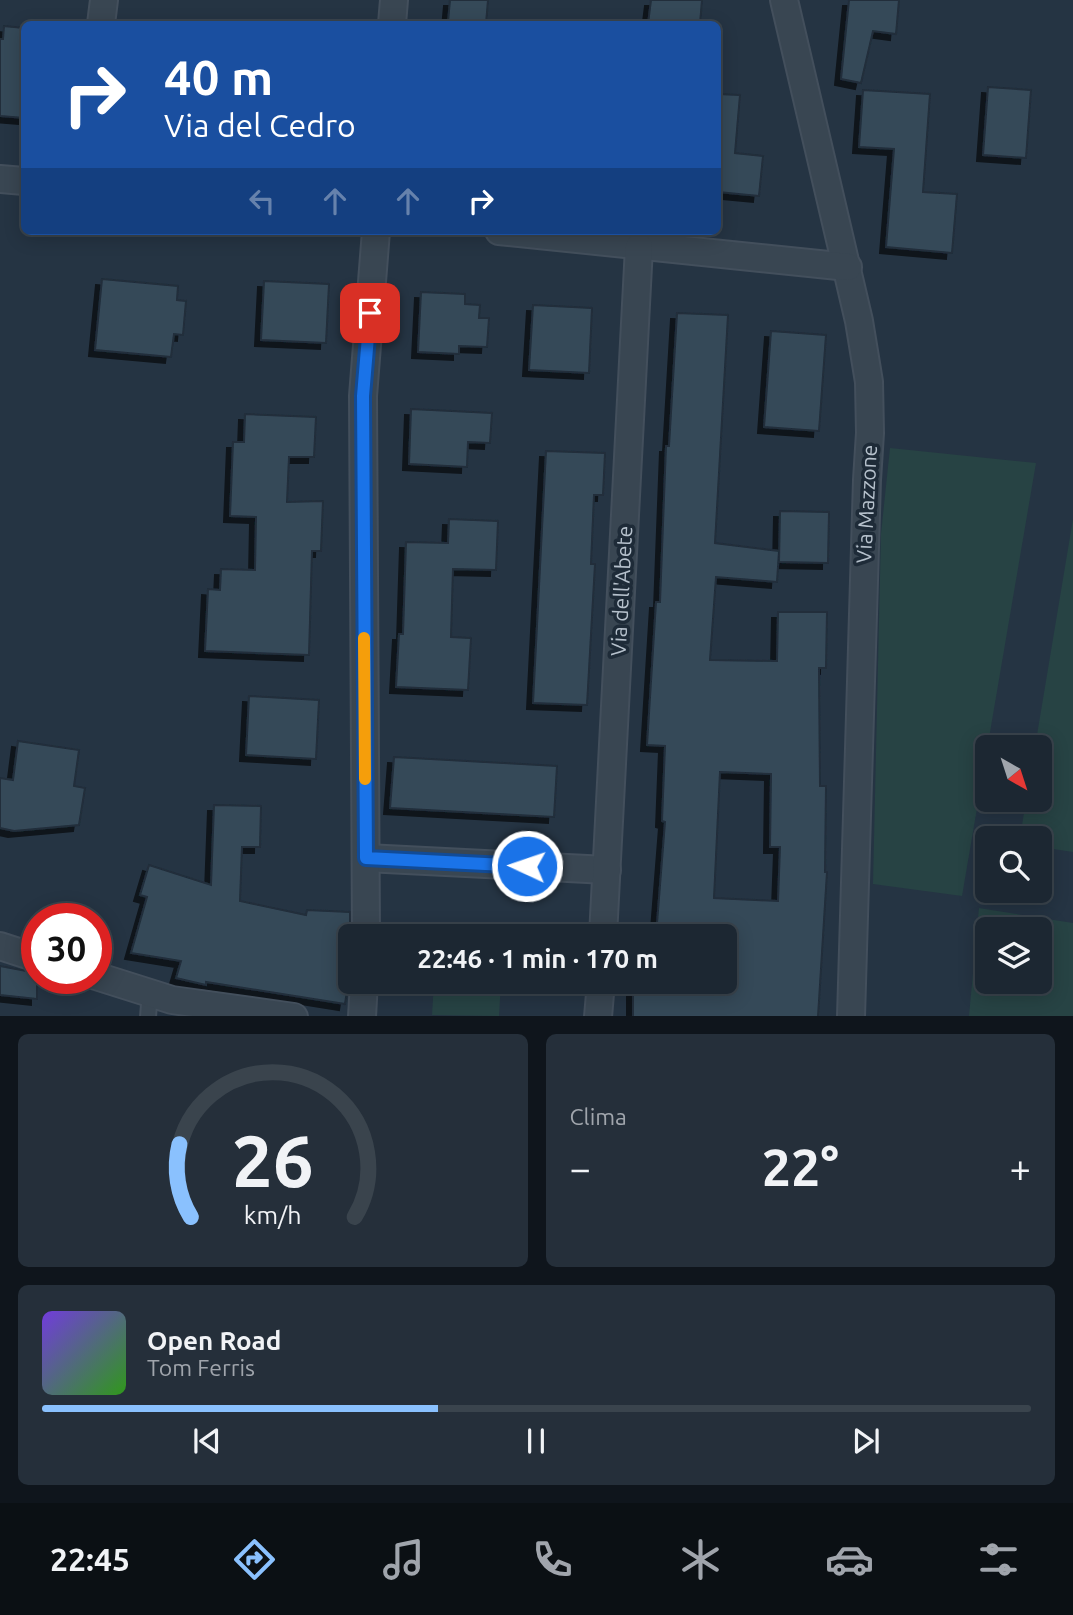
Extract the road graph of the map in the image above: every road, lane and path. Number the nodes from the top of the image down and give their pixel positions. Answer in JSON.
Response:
{"nodes":[{"id":1,"x":104,"y":0,"type":"edge"},
{"id":2,"x":394,"y":0,"type":"edge"},
{"id":3,"x":784,"y":0,"type":"edge"},
{"id":4,"x":101,"y":21,"type":"edge"},
{"id":5,"x":393,"y":21,"type":"edge"},
{"id":6,"x":0,"y":179,"type":"edge"},
{"id":7,"x":21,"y":181,"type":"edge"},
{"id":8,"x":376,"y":235,"type":"edge"},
{"id":9,"x":534,"y":235,"type":"edge"},
{"id":10,"x":639,"y":247,"type":"junction"},
{"id":11,"x":848,"y":267,"type":"junction"},
{"id":12,"x":366,"y":858,"type":"junction"},
{"id":13,"x":607,"y":870,"type":"junction"},
{"id":14,"x":366,"y":924,"type":"edge"},
{"id":15,"x":604,"y":924,"type":"edge"},
{"id":16,"x":0,"y":946,"type":"edge"},
{"id":17,"x":21,"y":953,"type":"edge"},
{"id":18,"x":112,"y":984,"type":"edge"},
{"id":19,"x":364,"y":994,"type":"edge"},
{"id":20,"x":600,"y":994,"type":"edge"},
{"id":21,"x":149,"y":1004,"type":"edge"},
{"id":22,"x":204,"y":1011,"type":"edge"},
{"id":23,"x":279,"y":1016,"type":"edge"},
{"id":24,"x":362,"y":1016,"type":"edge"},
{"id":25,"x":598,"y":1016,"type":"edge"},
{"id":26,"x":851,"y":1016,"type":"edge"}],
"edges":[{"from":1,"to":4,"type":"street"},
{"from":2,"to":5,"type":"street"},
{"from":3,"to":11,"type":"street","name":"Via Mazzone"},
{"from":6,"to":7,"type":"street"},
{"from":8,"to":12,"type":"street"},
{"from":9,"to":10,"type":"street"},
{"from":10,"to":11,"type":"street"},
{"from":10,"to":13,"type":"street","name":"Via dell'Abete"},
{"from":11,"to":26,"type":"street","name":"Via Mazzone"},
{"from":12,"to":13,"type":"street"},
{"from":12,"to":14,"type":"street"},
{"from":13,"to":15,"type":"street","name":"Via dell'Abete"},
{"from":16,"to":17,"type":"street"},
{"from":18,"to":21,"type":"street"},
{"from":19,"to":24,"type":"street"},
{"from":20,"to":25,"type":"street"},
{"from":21,"to":22,"type":"street"},
{"from":22,"to":23,"type":"street"}]}
